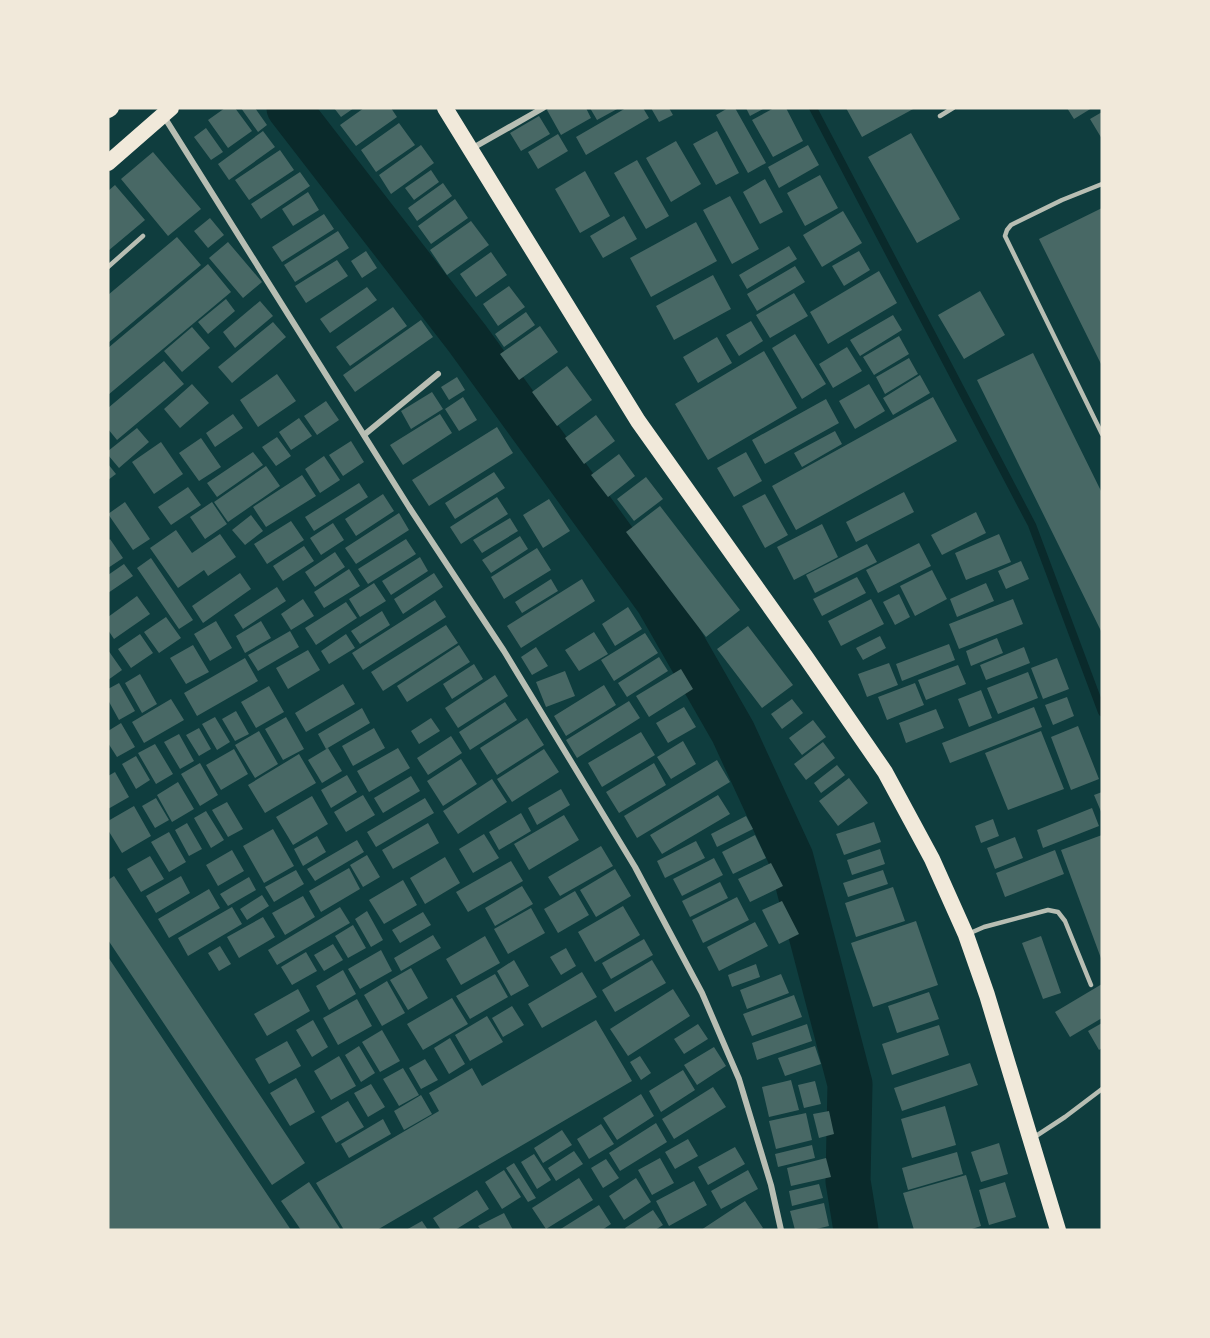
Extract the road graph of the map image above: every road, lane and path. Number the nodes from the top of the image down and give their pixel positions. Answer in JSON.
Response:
{"nodes":[{"id":1,"x":445,"y":108,"type":"edge"},
{"id":2,"x":543,"y":108,"type":"edge"},
{"id":3,"x":953,"y":108,"type":"edge"},
{"id":4,"x":167,"y":111,"type":"edge"},
{"id":5,"x":940,"y":116,"type":"dead end"},
{"id":6,"x":470,"y":149,"type":"junction"},
{"id":7,"x":108,"y":164,"type":"edge"},
{"id":8,"x":1102,"y":184,"type":"edge"},
{"id":9,"x":143,"y":236,"type":"dead end"},
{"id":10,"x":108,"y":267,"type":"edge"},
{"id":11,"x":438,"y":374,"type":"dead end"},
{"id":12,"x":1102,"y":434,"type":"edge"},
{"id":13,"x":364,"y":435,"type":"junction"},
{"id":14,"x":966,"y":934,"type":"junction"},
{"id":15,"x":1091,"y":985,"type":"dead end"},
{"id":16,"x":1102,"y":1089,"type":"edge"},
{"id":17,"x":1031,"y":1140,"type":"junction"},
{"id":18,"x":781,"y":1230,"type":"edge"},
{"id":19,"x":1058,"y":1230,"type":"edge"}],
"edges":[{"from":1,"to":6,"type":"highway"},
{"from":2,"to":6,"type":"street"},
{"from":3,"to":5,"type":"lane"},
{"from":4,"to":7,"type":"highway"},
{"from":4,"to":13,"type":"street"},
{"from":6,"to":14,"type":"highway"},
{"from":8,"to":12,"type":"lane"},
{"from":9,"to":10,"type":"lane"},
{"from":11,"to":13,"type":"street"},
{"from":13,"to":18,"type":"street"},
{"from":14,"to":15,"type":"lane"},
{"from":14,"to":17,"type":"highway"},
{"from":16,"to":17,"type":"lane"},
{"from":17,"to":19,"type":"highway"}]}
